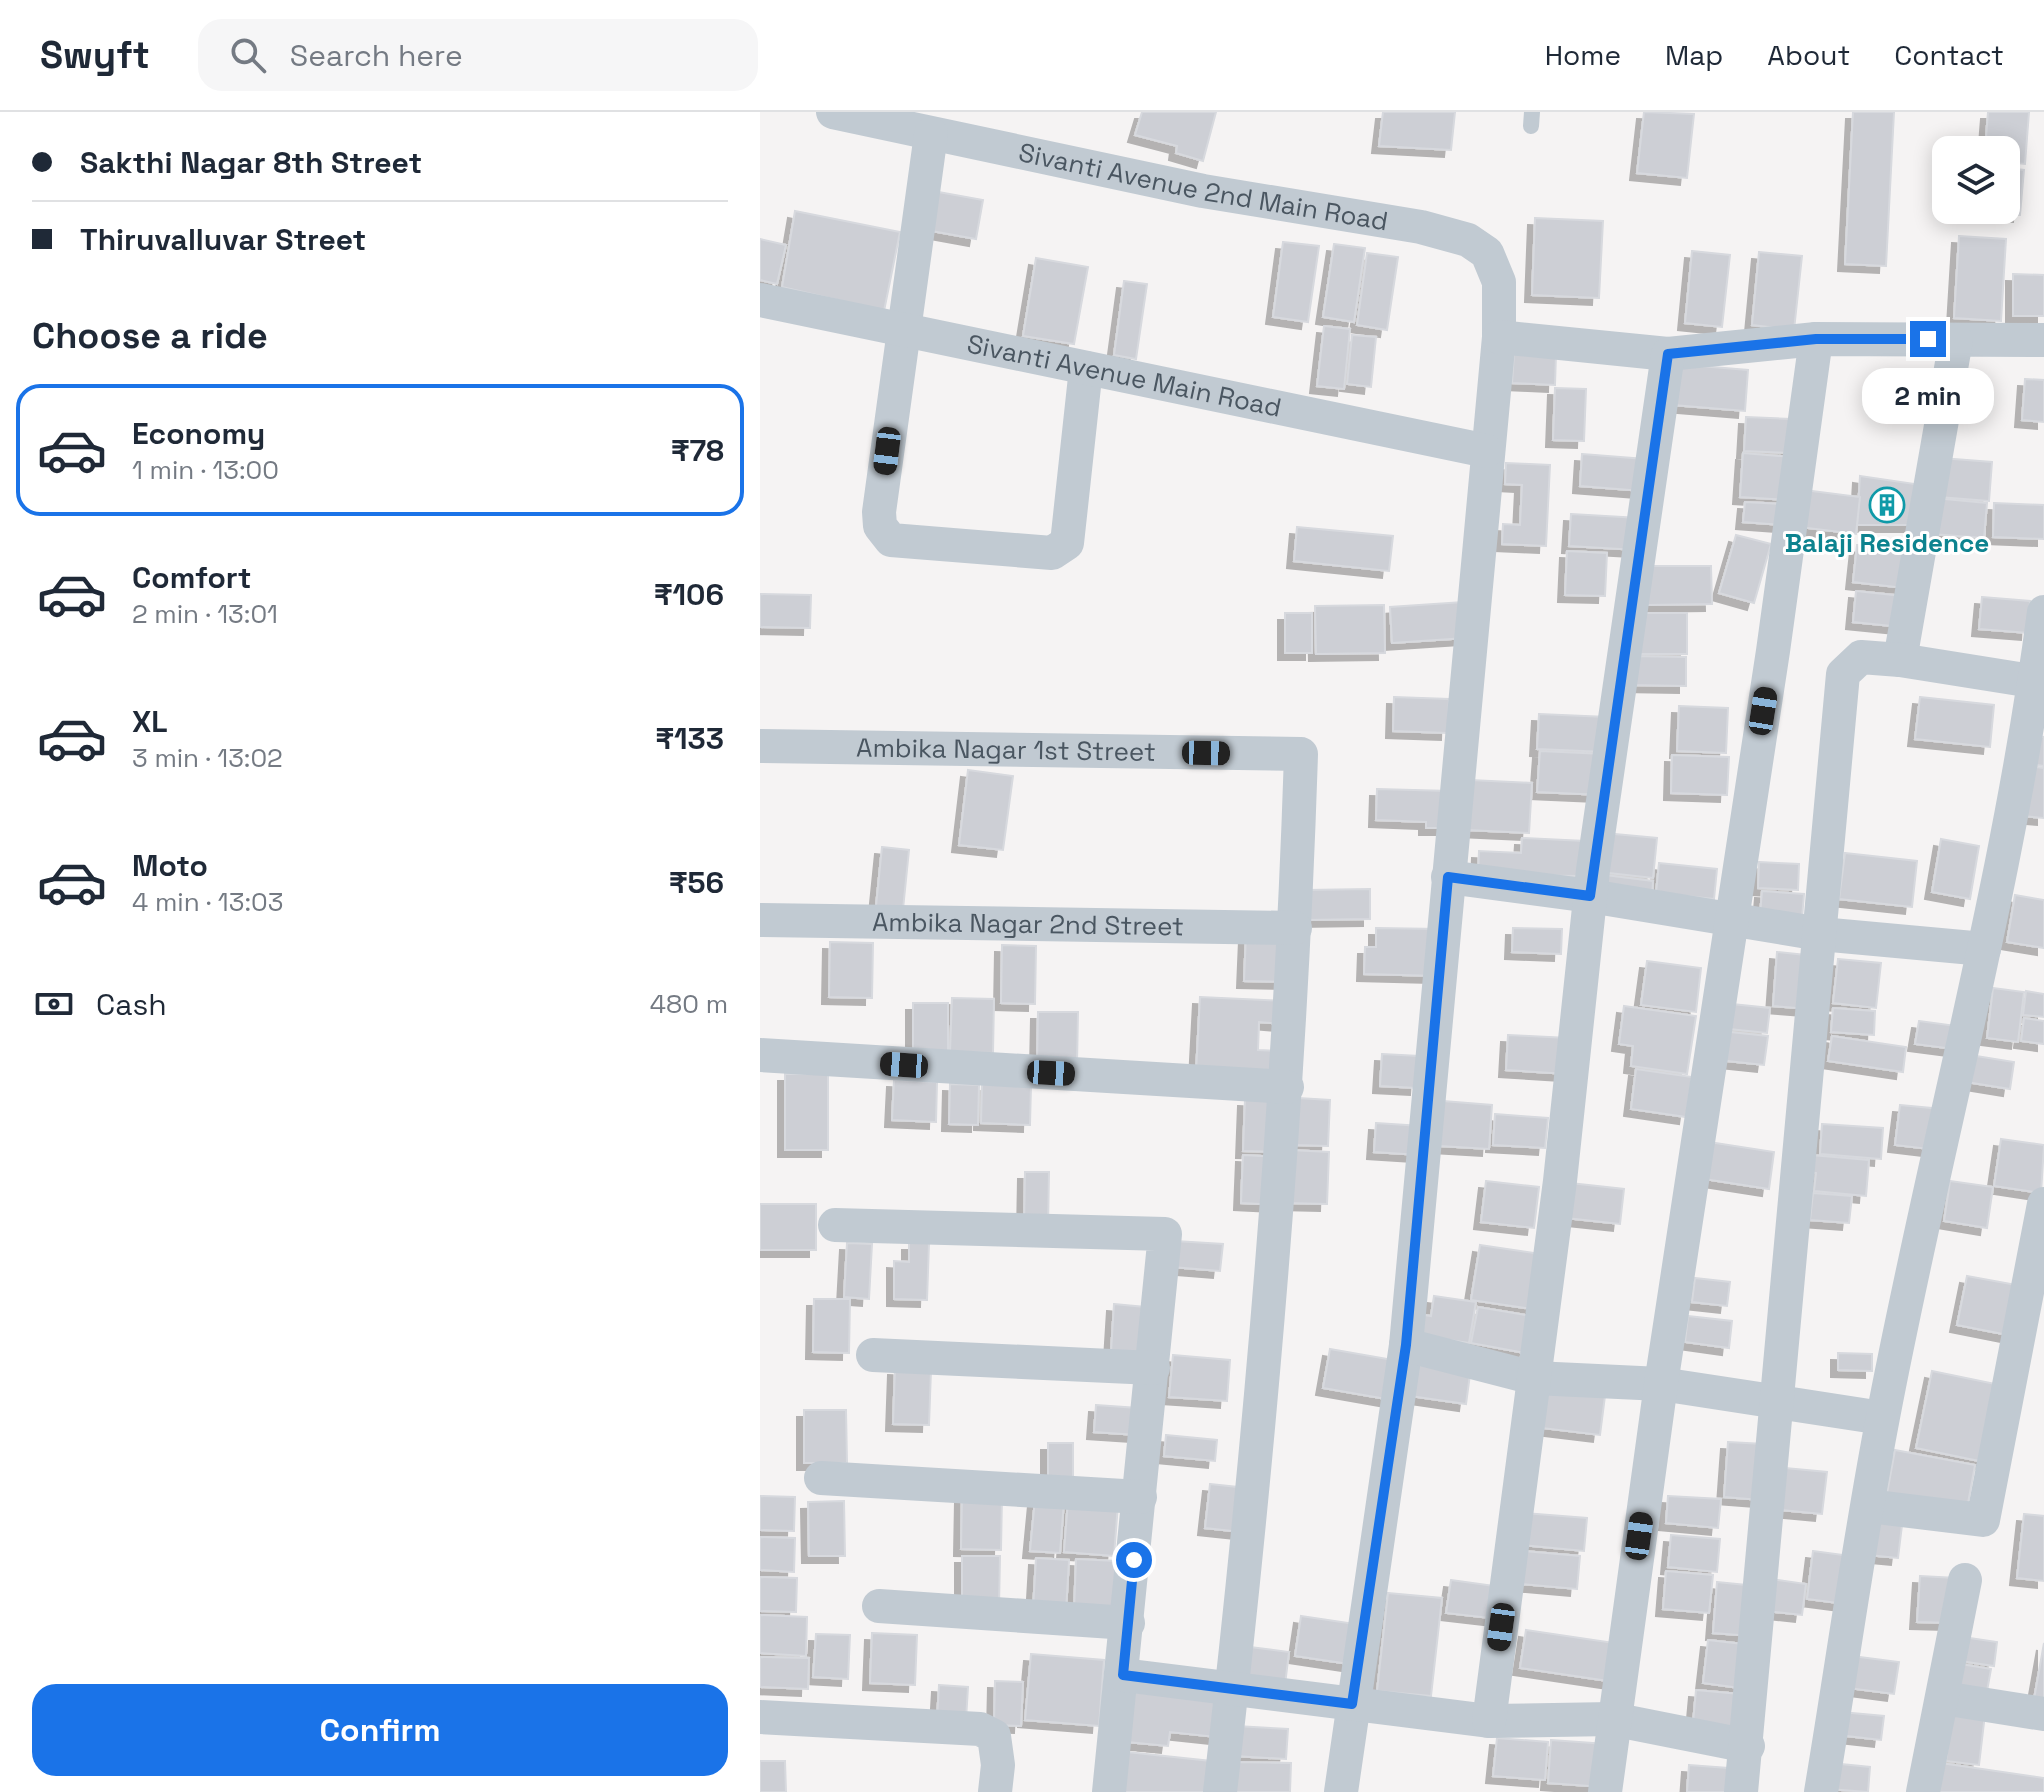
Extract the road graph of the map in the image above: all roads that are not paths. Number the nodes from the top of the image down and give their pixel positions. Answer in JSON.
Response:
{"nodes":[{"id":1,"x":833,"y":112,"type":"edge"},
{"id":2,"x":931,"y":134,"type":"junction"},
{"id":3,"x":760,"y":300,"type":"edge"},
{"id":4,"x":904,"y":330,"type":"junction"},
{"id":5,"x":1499,"y":337,"type":"junction"},
{"id":6,"x":1816,"y":339,"type":"junction"},
{"id":7,"x":1956,"y":340,"type":"junction"},
{"id":8,"x":2044,"y":340,"type":"edge"},
{"id":9,"x":1668,"y":354,"type":"junction"},
{"id":10,"x":1086,"y":368,"type":"junction"},
{"id":11,"x":1487,"y":451,"type":"junction"},
{"id":12,"x":2044,"y":612,"type":"edge"},
{"id":13,"x":1900,"y":660,"type":"junction"},
{"id":14,"x":2040,"y":682,"type":"edge"},
{"id":15,"x":760,"y":746,"type":"edge"},
{"id":16,"x":1448,"y":877,"type":"junction"},
{"id":17,"x":1590,"y":896,"type":"junction"},
{"id":18,"x":1730,"y":919,"type":"junction"},
{"id":19,"x":760,"y":920,"type":"edge"},
{"id":20,"x":1295,"y":928,"type":"junction"},
{"id":21,"x":1820,"y":934,"type":"junction"},
{"id":22,"x":1984,"y":949,"type":"junction"},
{"id":23,"x":760,"y":1055,"type":"edge"},
{"id":24,"x":1287,"y":1087,"type":"junction"},
{"id":25,"x":2044,"y":1204,"type":"edge"},
{"id":26,"x":835,"y":1225,"type":"dead end"},
{"id":27,"x":2034,"y":1306,"type":"edge"},
{"id":28,"x":1406,"y":1345,"type":"junction"},
{"id":29,"x":873,"y":1355,"type":"dead end"},
{"id":30,"x":1153,"y":1368,"type":"junction"},
{"id":31,"x":1534,"y":1378,"type":"junction"},
{"id":32,"x":1661,"y":1384,"type":"junction"},
{"id":33,"x":1776,"y":1404,"type":"junction"},
{"id":34,"x":1882,"y":1418,"type":"junction"},
{"id":35,"x":821,"y":1478,"type":"dead end"},
{"id":36,"x":1140,"y":1497,"type":"junction"},
{"id":37,"x":1869,"y":1506,"type":"junction"},
{"id":38,"x":1965,"y":1580,"type":"dead end"},
{"id":39,"x":879,"y":1606,"type":"dead end"},
{"id":40,"x":1128,"y":1623,"type":"junction"},
{"id":41,"x":1123,"y":1675,"type":"junction"},
{"id":42,"x":1232,"y":1691,"type":"junction"},
{"id":43,"x":1943,"y":1698,"type":"junction"},
{"id":44,"x":1352,"y":1704,"type":"junction"},
{"id":45,"x":2044,"y":1714,"type":"edge"},
{"id":46,"x":760,"y":1717,"type":"edge"},
{"id":47,"x":1612,"y":1719,"type":"junction"},
{"id":48,"x":1489,"y":1721,"type":"junction"},
{"id":49,"x":1748,"y":1746,"type":"junction"},
{"id":50,"x":995,"y":1792,"type":"edge"},
{"id":51,"x":1109,"y":1792,"type":"edge"},
{"id":52,"x":1220,"y":1792,"type":"edge"},
{"id":53,"x":1341,"y":1792,"type":"edge"},
{"id":54,"x":1605,"y":1792,"type":"edge"},
{"id":55,"x":1741,"y":1792,"type":"edge"},
{"id":56,"x":1821,"y":1792,"type":"edge"},
{"id":57,"x":1923,"y":1792,"type":"edge"}],
"edges":[{"from":1,"to":2,"type":"street","name":"Sivanti Avenue 2nd Main Road"},
{"from":2,"to":4,"type":"street"},
{"from":2,"to":5,"type":"street","name":"Sivanti Avenue 2nd Main Road"},
{"from":3,"to":4,"type":"street","name":"Sivanti Avenue Main Road"},
{"from":4,"to":10,"type":"street","name":"Sivanti Avenue Main Road"},
{"from":4,"to":10,"type":"street"},
{"from":5,"to":9,"type":"street"},
{"from":5,"to":11,"type":"street","name":"Sivanti Avenue 2nd Main Road"},
{"from":6,"to":7,"type":"street"},
{"from":6,"to":9,"type":"street"},
{"from":6,"to":18,"type":"street"},
{"from":7,"to":8,"type":"street"},
{"from":7,"to":13,"type":"street"},
{"from":9,"to":17,"type":"street"},
{"from":10,"to":11,"type":"street","name":"Sivanti Avenue Main Road"},
{"from":11,"to":16,"type":"street","name":"Sivanti Avenue 2nd Main Road"},
{"from":12,"to":14,"type":"street"},
{"from":13,"to":14,"type":"street"},
{"from":13,"to":21,"type":"street"},
{"from":14,"to":22,"type":"street"},
{"from":15,"to":20,"type":"street","name":"Ambika Nagar 1st Street"},
{"from":16,"to":17,"type":"street"},
{"from":16,"to":28,"type":"street","name":"Sivanti Avenue 2nd Main Road"},
{"from":17,"to":18,"type":"street"},
{"from":17,"to":31,"type":"street"},
{"from":18,"to":21,"type":"street"},
{"from":18,"to":32,"type":"street"},
{"from":19,"to":20,"type":"street","name":"Ambika Nagar 2nd Street"},
{"from":20,"to":24,"type":"street"},
{"from":21,"to":22,"type":"street"},
{"from":21,"to":33,"type":"street"},
{"from":22,"to":34,"type":"street"},
{"from":23,"to":24,"type":"street"},
{"from":24,"to":42,"type":"street"},
{"from":25,"to":27,"type":"street"},
{"from":26,"to":30,"type":"street"},
{"from":27,"to":37,"type":"street"},
{"from":28,"to":31,"type":"street"},
{"from":28,"to":44,"type":"street","name":"Sivanti Avenue 2nd Main Road"},
{"from":29,"to":30,"type":"street"},
{"from":30,"to":36,"type":"street"},
{"from":31,"to":32,"type":"street"},
{"from":31,"to":48,"type":"street"},
{"from":32,"to":33,"type":"street"},
{"from":32,"to":47,"type":"street"},
{"from":33,"to":34,"type":"street"},
{"from":33,"to":49,"type":"street"},
{"from":34,"to":37,"type":"street"},
{"from":35,"to":36,"type":"street"},
{"from":36,"to":40,"type":"street"},
{"from":37,"to":56,"type":"street"},
{"from":38,"to":43,"type":"street"},
{"from":39,"to":40,"type":"street"},
{"from":40,"to":41,"type":"street"},
{"from":41,"to":42,"type":"street"},
{"from":41,"to":51,"type":"street"},
{"from":42,"to":44,"type":"street"},
{"from":42,"to":52,"type":"street"},
{"from":43,"to":45,"type":"street"},
{"from":43,"to":57,"type":"street"},
{"from":44,"to":48,"type":"street"},
{"from":44,"to":53,"type":"street","name":"Sivanti Avenue 2nd Main Road"},
{"from":46,"to":50,"type":"street"},
{"from":47,"to":48,"type":"street"},
{"from":47,"to":49,"type":"street"},
{"from":47,"to":54,"type":"street"},
{"from":49,"to":55,"type":"street"}]}
